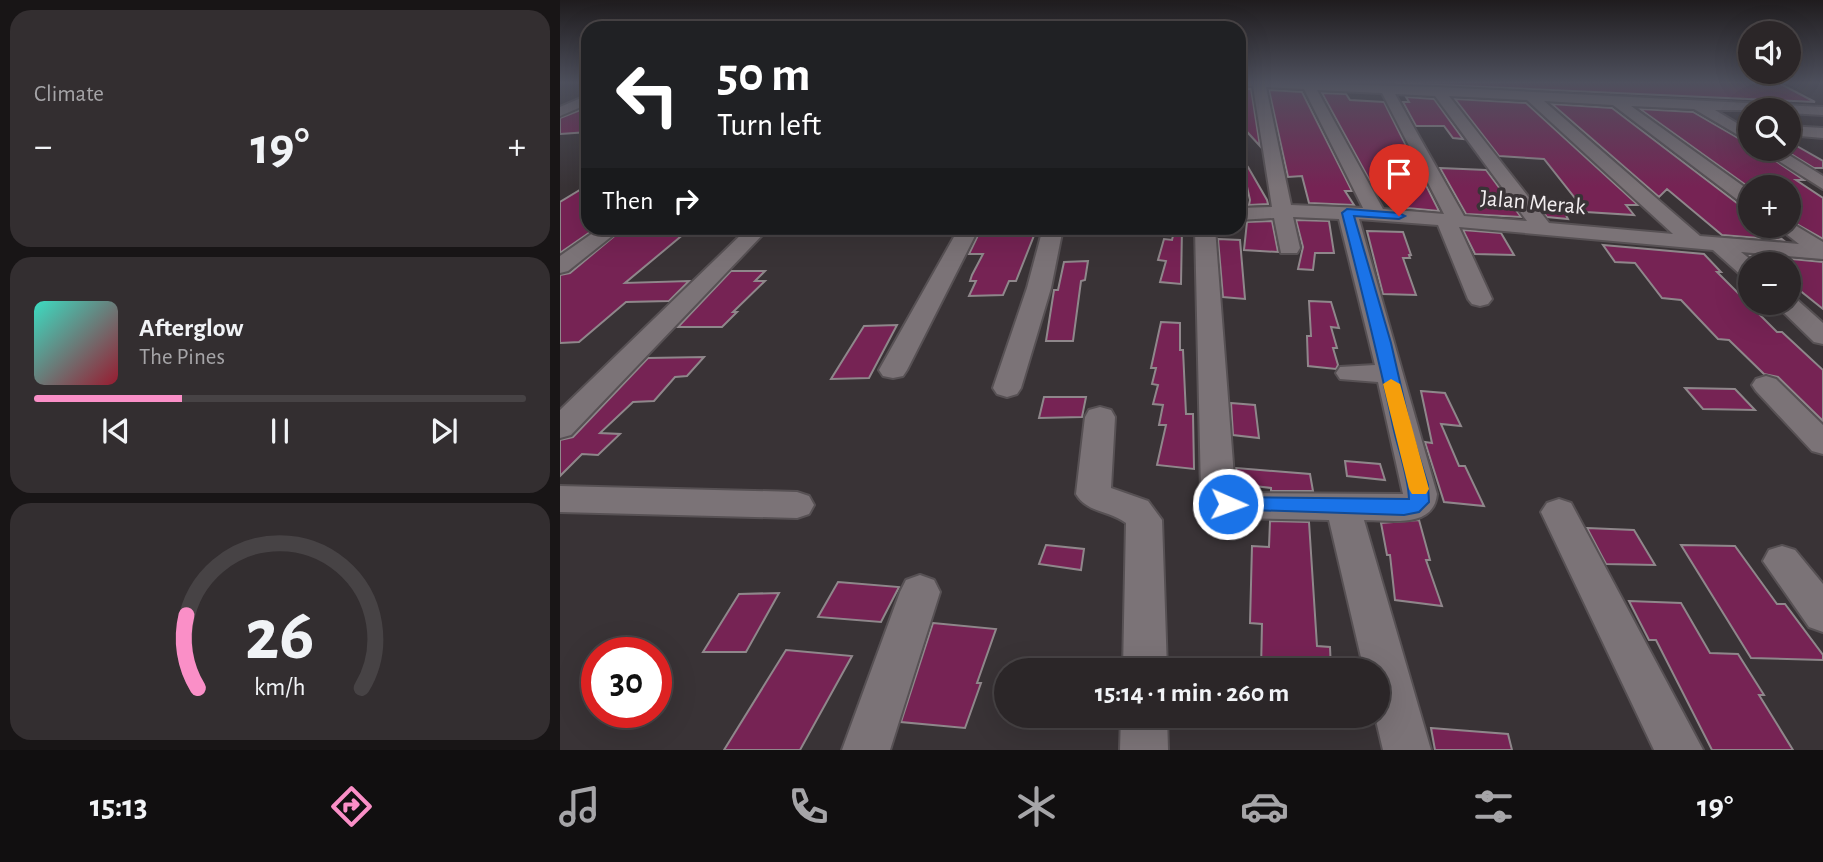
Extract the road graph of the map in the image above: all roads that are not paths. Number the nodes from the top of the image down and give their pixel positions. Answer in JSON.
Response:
{"nodes":[{"id":1,"x":1266,"y":117,"type":"edge"},
{"id":2,"x":1319,"y":117,"type":"edge"},
{"id":3,"x":1396,"y":117,"type":"edge"},
{"id":4,"x":1458,"y":117,"type":"edge"},
{"id":5,"x":1557,"y":117,"type":"edge"},
{"id":6,"x":1635,"y":117,"type":"edge"},
{"id":7,"x":1717,"y":117,"type":"edge"},
{"id":8,"x":1738,"y":130,"type":"edge"},
{"id":9,"x":1801,"y":131,"type":"edge"},
{"id":10,"x":1823,"y":133,"type":"edge"},
{"id":11,"x":1787,"y":161,"type":"edge"},
{"id":12,"x":1823,"y":184,"type":"edge"},
{"id":13,"x":1738,"y":192,"type":"edge"},
{"id":14,"x":1284,"y":211,"type":"junction"},
{"id":15,"x":1347,"y":213,"type":"junction"},
{"id":16,"x":1246,"y":214,"type":"edge"},
{"id":17,"x":1376,"y":214,"type":"junction"},
{"id":18,"x":1452,"y":220,"type":"junction"},
{"id":19,"x":1542,"y":228,"type":"junction"},
{"id":20,"x":602,"y":235,"type":"edge"},
{"id":21,"x":753,"y":235,"type":"edge"},
{"id":22,"x":966,"y":235,"type":"edge"},
{"id":23,"x":1051,"y":235,"type":"edge"},
{"id":24,"x":1205,"y":235,"type":"edge"},
{"id":25,"x":1801,"y":237,"type":"edge"},
{"id":26,"x":1693,"y":241,"type":"junction"},
{"id":27,"x":1719,"y":244,"type":"junction"},
{"id":28,"x":1289,"y":248,"type":"dead end"},
{"id":29,"x":1823,"y":252,"type":"edge"},
{"id":30,"x":1738,"y":261,"type":"edge"},
{"id":31,"x":560,"y":266,"type":"edge"},
{"id":32,"x":1480,"y":299,"type":"dead end"},
{"id":33,"x":1799,"y":315,"type":"edge"},
{"id":34,"x":1823,"y":336,"type":"edge"},
{"id":35,"x":893,"y":370,"type":"dead end"},
{"id":36,"x":1350,"y":373,"type":"dead end"},
{"id":37,"x":1389,"y":374,"type":"junction"},
{"id":38,"x":1766,"y":385,"type":"dead end"},
{"id":39,"x":1007,"y":388,"type":"dead end"},
{"id":40,"x":1100,"y":417,"type":"dead end"},
{"id":41,"x":560,"y":428,"type":"edge"},
{"id":42,"x":1823,"y":443,"type":"edge"},
{"id":43,"x":560,"y":499,"type":"edge"},
{"id":44,"x":797,"y":505,"type":"dead end"},
{"id":45,"x":1343,"y":506,"type":"junction"},
{"id":46,"x":1559,"y":512,"type":"dead end"},
{"id":47,"x":1782,"y":561,"type":"dead end"},
{"id":48,"x":920,"y":592,"type":"dead end"},
{"id":49,"x":1823,"y":614,"type":"edge"},
{"id":50,"x":1145,"y":658,"type":"edge"},
{"id":51,"x":1144,"y":728,"type":"edge"},
{"id":52,"x":866,"y":750,"type":"edge"},
{"id":53,"x":1144,"y":750,"type":"edge"},
{"id":54,"x":1407,"y":750,"type":"edge"},
{"id":55,"x":1679,"y":750,"type":"edge"}],
"edges":[{"from":1,"to":14,"type":"street"},
{"from":2,"to":17,"type":"street"},
{"from":3,"to":18,"type":"street"},
{"from":4,"to":19,"type":"street"},
{"from":5,"to":26,"type":"street"},
{"from":6,"to":13,"type":"street"},
{"from":7,"to":8,"type":"street"},
{"from":9,"to":10,"type":"street"},
{"from":11,"to":12,"type":"street"},
{"from":14,"to":15,"type":"street","name":"Jalan Merak"},
{"from":14,"to":16,"type":"street","name":"Jalan Merak"},
{"from":14,"to":28,"type":"street"},
{"from":15,"to":17,"type":"street","name":"Jalan Merak"},
{"from":15,"to":37,"type":"street"},
{"from":17,"to":18,"type":"street","name":"Jalan Merak"},
{"from":18,"to":19,"type":"street","name":"Jalan Merak"},
{"from":18,"to":32,"type":"street"},
{"from":19,"to":26,"type":"street","name":"Jalan Merak"},
{"from":20,"to":31,"type":"street"},
{"from":21,"to":41,"type":"street"},
{"from":22,"to":35,"type":"street"},
{"from":23,"to":39,"type":"street"},
{"from":24,"to":45,"type":"street"},
{"from":25,"to":29,"type":"street"},
{"from":26,"to":27,"type":"street","name":"Jalan Merak"},
{"from":27,"to":29,"type":"street","name":"Jalan Merak"},
{"from":27,"to":30,"type":"street"},
{"from":33,"to":34,"type":"street"},
{"from":36,"to":37,"type":"street"},
{"from":37,"to":45,"type":"street"},
{"from":38,"to":42,"type":"street"},
{"from":40,"to":50,"type":"street"},
{"from":43,"to":44,"type":"street"},
{"from":45,"to":54,"type":"street"},
{"from":46,"to":55,"type":"street"},
{"from":47,"to":49,"type":"street"},
{"from":48,"to":52,"type":"street"},
{"from":51,"to":53,"type":"street"}]}
